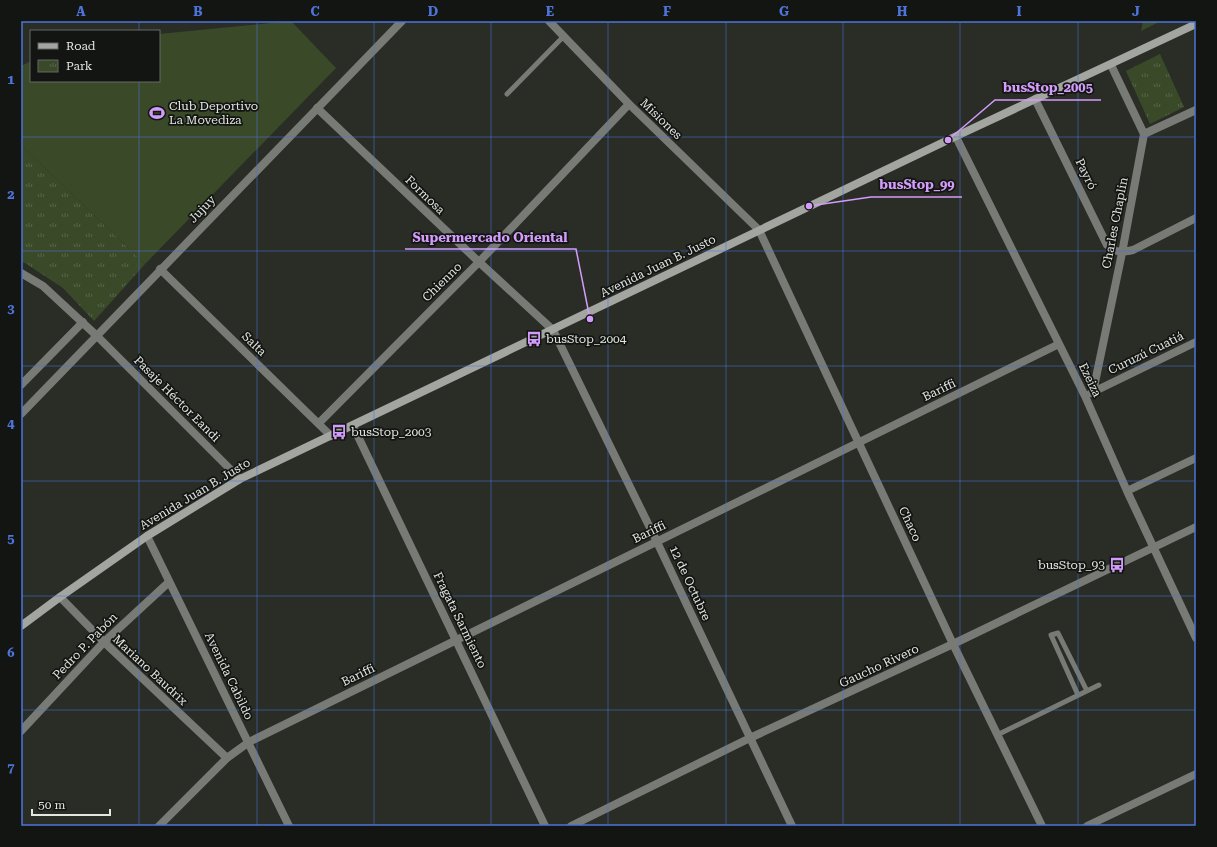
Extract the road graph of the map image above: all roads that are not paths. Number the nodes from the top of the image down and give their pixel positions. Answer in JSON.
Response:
{"nodes":[{"id":1,"x":402,"y":21,"type":"edge"},
{"id":2,"x":550,"y":21,"type":"edge"},
{"id":3,"x":1196,"y":24,"type":"edge"},
{"id":4,"x":564,"y":36,"type":"junction"},
{"id":5,"x":1110,"y":65,"type":"junction"},
{"id":6,"x":507,"y":94,"type":"dead end"},
{"id":7,"x":1035,"y":99,"type":"junction"},
{"id":8,"x":629,"y":104,"type":"junction"},
{"id":9,"x":317,"y":108,"type":"junction"},
{"id":10,"x":1196,"y":110,"type":"edge"},
{"id":11,"x":1144,"y":134,"type":"junction"},
{"id":12,"x":956,"y":137,"type":"junction"},
{"id":13,"x":1196,"y":218,"type":"edge"},
{"id":14,"x":759,"y":230,"type":"junction"},
{"id":15,"x":1122,"y":253,"type":"junction"},
{"id":16,"x":478,"y":262,"type":"junction"},
{"id":17,"x":160,"y":269,"type":"junction"},
{"id":18,"x":21,"y":273,"type":"edge"},
{"id":19,"x":83,"y":322,"type":"junction"},
{"id":20,"x":553,"y":330,"type":"junction"},
{"id":21,"x":97,"y":336,"type":"junction"},
{"id":22,"x":1196,"y":342,"type":"edge"},
{"id":23,"x":1059,"y":344,"type":"junction"},
{"id":24,"x":21,"y":385,"type":"edge"},
{"id":25,"x":1093,"y":392,"type":"junction"},
{"id":26,"x":1085,"y":396,"type":"junction"},
{"id":27,"x":21,"y":414,"type":"edge"},
{"id":28,"x":319,"y":423,"type":"junction"},
{"id":29,"x":352,"y":426,"type":"junction"},
{"id":30,"x":331,"y":436,"type":"junction"},
{"id":31,"x":858,"y":443,"type":"junction"},
{"id":32,"x":1196,"y":458,"type":"edge"},
{"id":33,"x":240,"y":479,"type":"junction"},
{"id":34,"x":1127,"y":491,"type":"junction"},
{"id":35,"x":1196,"y":528,"type":"edge"},
{"id":36,"x":147,"y":536,"type":"junction"},
{"id":37,"x":657,"y":542,"type":"junction"},
{"id":38,"x":1154,"y":548,"type":"junction"},
{"id":39,"x":169,"y":582,"type":"junction"},
{"id":40,"x":60,"y":597,"type":"junction"},
{"id":41,"x":21,"y":626,"type":"edge"},
{"id":42,"x":1196,"y":638,"type":"edge"},
{"id":43,"x":457,"y":640,"type":"junction"},
{"id":44,"x":104,"y":642,"type":"junction"},
{"id":45,"x":953,"y":644,"type":"junction"},
{"id":46,"x":1099,"y":685,"type":"dead end"},
{"id":47,"x":1087,"y":691,"type":"junction"},
{"id":48,"x":1078,"y":695,"type":"junction"},
{"id":49,"x":21,"y":731,"type":"edge"},
{"id":50,"x":997,"y":734,"type":"junction"},
{"id":51,"x":750,"y":738,"type":"junction"},
{"id":52,"x":248,"y":742,"type":"junction"},
{"id":53,"x":227,"y":758,"type":"junction"},
{"id":54,"x":1196,"y":774,"type":"edge"},
{"id":55,"x":159,"y":826,"type":"edge"},
{"id":56,"x":289,"y":826,"type":"edge"},
{"id":57,"x":545,"y":826,"type":"edge"},
{"id":58,"x":571,"y":826,"type":"edge"},
{"id":59,"x":792,"y":826,"type":"edge"},
{"id":60,"x":1042,"y":826,"type":"edge"},
{"id":61,"x":1086,"y":826,"type":"edge"}],
"edges":[{"from":1,"to":9,"type":"street","name":"Jujuy"},
{"from":2,"to":4,"type":"street","name":"Misiones"},
{"from":3,"to":5,"type":"main road","name":"Avenida Juan B. Justo"},
{"from":4,"to":6,"type":"lane"},
{"from":4,"to":8,"type":"street","name":"Misiones"},
{"from":5,"to":7,"type":"main road","name":"Avenida Juan B. Justo"},
{"from":5,"to":11,"type":"street"},
{"from":7,"to":12,"type":"main road","name":"Avenida Juan B. Justo"},
{"from":7,"to":15,"type":"street","name":"Payró"},
{"from":8,"to":14,"type":"street","name":"Misiones"},
{"from":8,"to":16,"type":"street","name":"Chienno"},
{"from":9,"to":16,"type":"street","name":"Formosa"},
{"from":9,"to":17,"type":"street","name":"Jujuy"},
{"from":10,"to":11,"type":"street"},
{"from":11,"to":15,"type":"street","name":"Charles Chaplin"},
{"from":12,"to":14,"type":"main road","name":"Avenida Juan B. Justo"},
{"from":12,"to":23,"type":"street","name":"Ezeiza"},
{"from":13,"to":15,"type":"street"},
{"from":14,"to":20,"type":"main road","name":"Avenida Juan B. Justo"},
{"from":14,"to":31,"type":"street","name":"Chaco"},
{"from":15,"to":25,"type":"street","name":"Charles Chaplin"},
{"from":16,"to":20,"type":"street","name":"Formosa"},
{"from":16,"to":28,"type":"street","name":"Chienno"},
{"from":17,"to":21,"type":"street","name":"Jujuy"},
{"from":17,"to":28,"type":"street","name":"Salta"},
{"from":18,"to":19,"type":"street","name":"Pasaje Héctor Eandi"},
{"from":19,"to":21,"type":"street","name":"Pasaje Héctor Eandi"},
{"from":19,"to":24,"type":"street"},
{"from":20,"to":29,"type":"main road","name":"Avenida Juan B. Justo"},
{"from":20,"to":37,"type":"street","name":"12 de Octubre"},
{"from":21,"to":27,"type":"street","name":"Jujuy"},
{"from":21,"to":33,"type":"street","name":"Pasaje Héctor Eandi"},
{"from":22,"to":25,"type":"street","name":"Curuzú Cuatiá"},
{"from":23,"to":26,"type":"street","name":"Ezeiza"},
{"from":23,"to":31,"type":"street","name":"Bariffi"},
{"from":25,"to":26,"type":"street","name":"Curuzú Cuatiá"},
{"from":26,"to":34,"type":"street","name":"Ezeiza"},
{"from":28,"to":30,"type":"street","name":"Salta"},
{"from":29,"to":30,"type":"main road","name":"Avenida Juan B. Justo"},
{"from":29,"to":43,"type":"street","name":"Fragata Sarmiento"},
{"from":30,"to":33,"type":"main road","name":"Avenida Juan B. Justo"},
{"from":31,"to":37,"type":"street","name":"Bariffi"},
{"from":31,"to":45,"type":"street","name":"Chaco"},
{"from":32,"to":34,"type":"street"},
{"from":33,"to":36,"type":"main road","name":"Avenida Juan B. Justo"},
{"from":34,"to":38,"type":"street","name":"Ezeiza"},
{"from":35,"to":38,"type":"street","name":"Gaucho Rivero"},
{"from":36,"to":39,"type":"street","name":"Avenida Cabildo"},
{"from":36,"to":40,"type":"main road","name":"Avenida Juan B. Justo"},
{"from":37,"to":43,"type":"street","name":"Bariffi"},
{"from":37,"to":51,"type":"street","name":"12 de Octubre"},
{"from":38,"to":42,"type":"street","name":"Ezeiza"},
{"from":38,"to":45,"type":"street","name":"Gaucho Rivero"},
{"from":39,"to":44,"type":"street","name":"Pedro P. Pabón"},
{"from":39,"to":52,"type":"street","name":"Avenida Cabildo"},
{"from":40,"to":41,"type":"main road","name":"Avenida Juan B. Justo"},
{"from":40,"to":44,"type":"street","name":"Mariano Baudrix"},
{"from":43,"to":52,"type":"street","name":"Bariffi"},
{"from":43,"to":57,"type":"street","name":"Fragata Sarmiento"},
{"from":44,"to":49,"type":"street","name":"Pedro P. Pabón"},
{"from":44,"to":53,"type":"street","name":"Mariano Baudrix"},
{"from":45,"to":50,"type":"street","name":"Chaco"},
{"from":45,"to":51,"type":"street","name":"Gaucho Rivero"},
{"from":46,"to":47,"type":"lane"},
{"from":47,"to":48,"type":"lane"},
{"from":47,"to":48,"type":"lane"},
{"from":48,"to":50,"type":"lane"},
{"from":50,"to":60,"type":"street","name":"Chaco"},
{"from":51,"to":58,"type":"street","name":"Gaucho Rivero"},
{"from":51,"to":59,"type":"street","name":"12 de Octubre"},
{"from":52,"to":53,"type":"street","name":"Bariffi"},
{"from":52,"to":56,"type":"street","name":"Avenida Cabildo"},
{"from":53,"to":55,"type":"street","name":"Bariffi"},
{"from":54,"to":61,"type":"street"}]}
